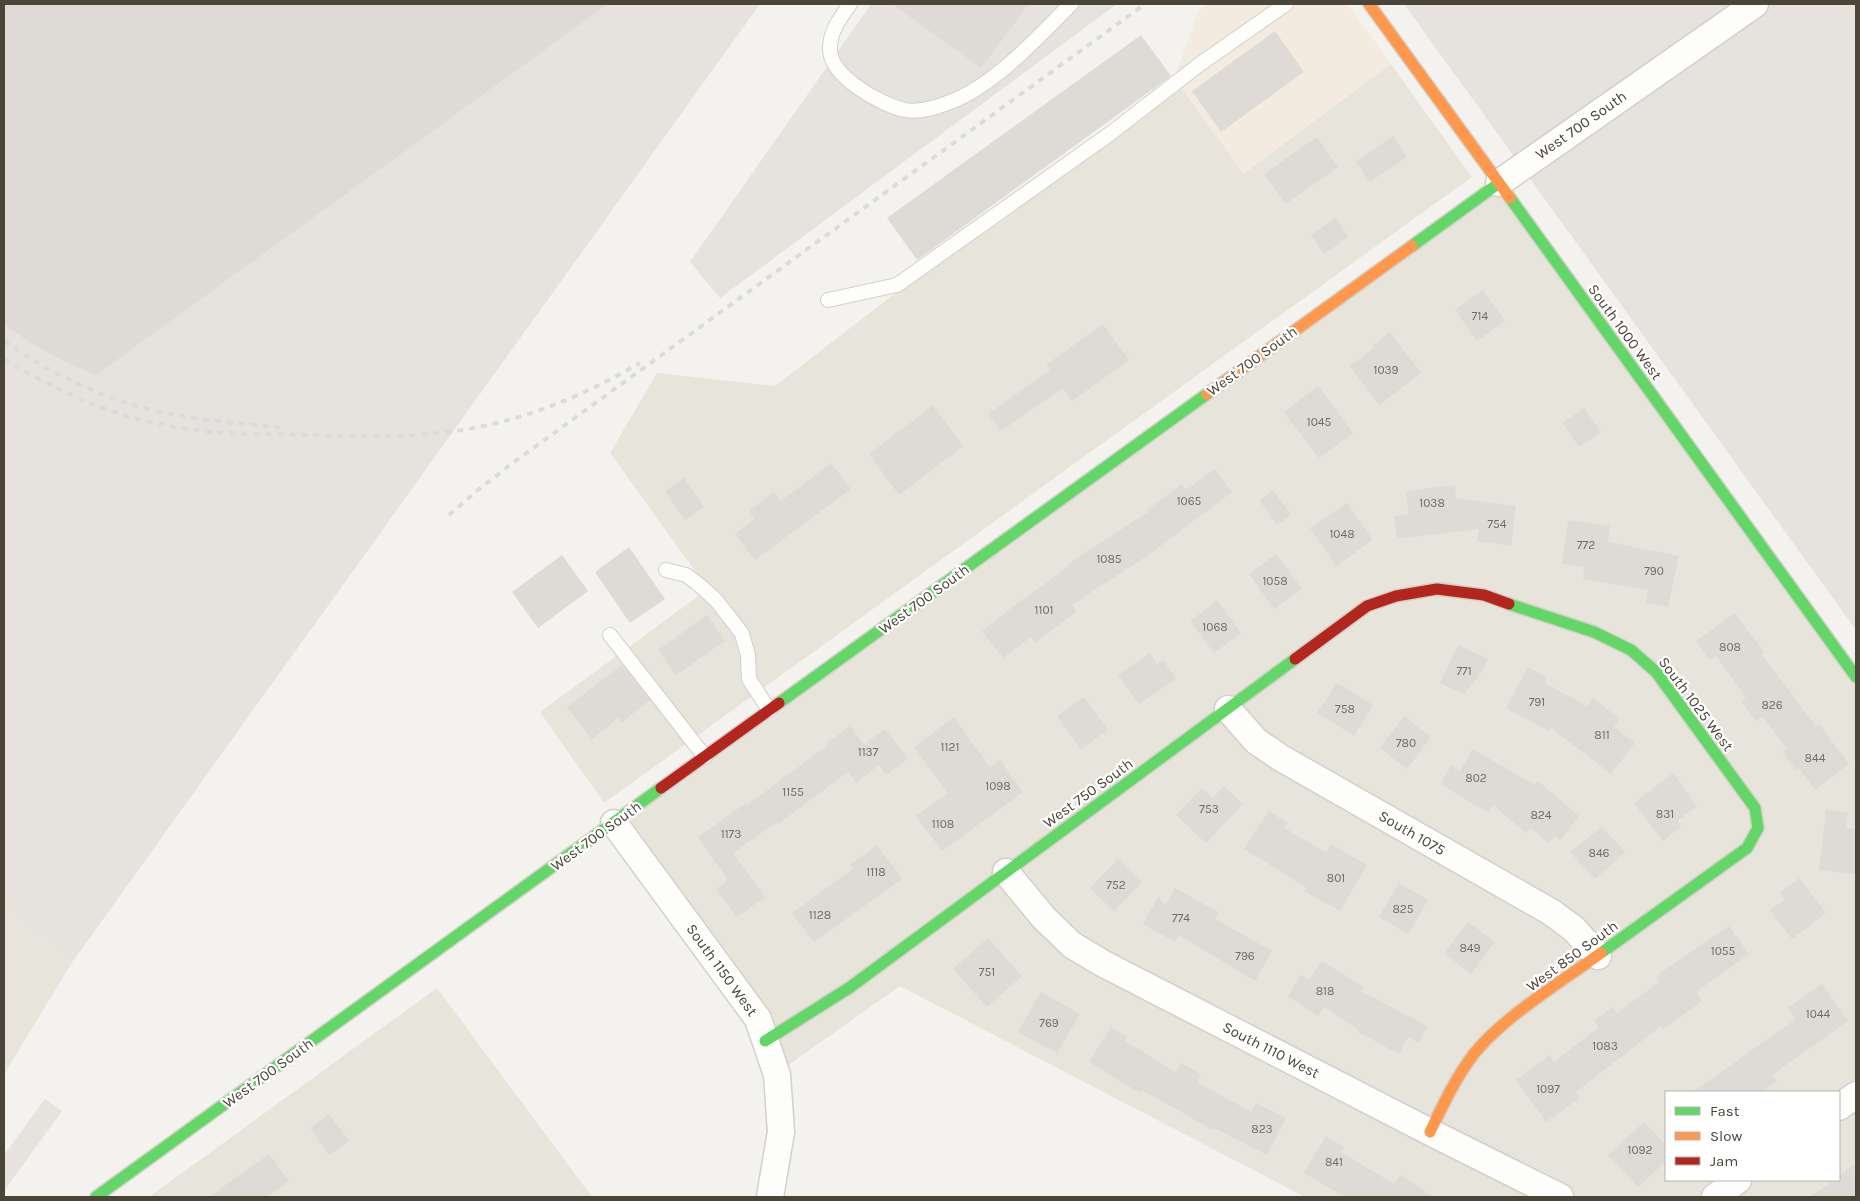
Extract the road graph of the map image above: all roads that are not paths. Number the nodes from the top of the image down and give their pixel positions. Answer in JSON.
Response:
{"nodes":[{"id":1,"x":850,"y":4,"type":"edge"},
{"id":2,"x":1072,"y":4,"type":"edge"},
{"id":3,"x":1286,"y":4,"type":"edge"},
{"id":4,"x":1370,"y":4,"type":"edge"},
{"id":5,"x":1755,"y":4,"type":"edge"},
{"id":6,"x":1499,"y":183,"type":"junction"},
{"id":7,"x":828,"y":300,"type":"dead end"},
{"id":8,"x":666,"y":570,"type":"dead end"},
{"id":9,"x":1437,"y":588,"type":"joint"},
{"id":10,"x":610,"y":634,"type":"dead end"},
{"id":11,"x":1856,"y":677,"type":"edge"},
{"id":12,"x":1228,"y":709,"type":"junction"},
{"id":13,"x":770,"y":710,"type":"junction"},
{"id":14,"x":705,"y":757,"type":"junction"},
{"id":15,"x":614,"y":823,"type":"junction"},
{"id":16,"x":1758,"y":828,"type":"joint"},
{"id":17,"x":1006,"y":872,"type":"junction"},
{"id":18,"x":1598,"y":956,"type":"junction"},
{"id":19,"x":765,"y":1041,"type":"junction"},
{"id":20,"x":1856,"y":1095,"type":"edge"},
{"id":21,"x":1840,"y":1106,"type":"edge"},
{"id":22,"x":1430,"y":1132,"type":"junction"},
{"id":23,"x":1737,"y":1181,"type":"edge"},
{"id":24,"x":96,"y":1197,"type":"edge"},
{"id":25,"x":770,"y":1197,"type":"edge"},
{"id":26,"x":1560,"y":1197,"type":"edge"},
{"id":27,"x":1715,"y":1197,"type":"edge"}],
"edges":[{"from":1,"to":2,"type":"lane"},
{"from":3,"to":7,"type":"lane"},
{"from":4,"to":6,"type":"street","name":"South 1000 West"},
{"from":5,"to":6,"type":"street","name":"West 700 South"},
{"from":6,"to":11,"type":"street","name":"South 1000 West"},
{"from":6,"to":13,"type":"street","name":"West 700 South"},
{"from":8,"to":13,"type":"lane"},
{"from":9,"to":12,"type":"street","name":"West 750 South"},
{"from":9,"to":16,"type":"street","name":"South 1025 West"},
{"from":10,"to":14,"type":"lane"},
{"from":12,"to":17,"type":"street","name":"West 750 South"},
{"from":12,"to":18,"type":"street","name":"South 1075"},
{"from":13,"to":14,"type":"street","name":"West 700 South"},
{"from":14,"to":15,"type":"street","name":"West 700 South"},
{"from":15,"to":19,"type":"street","name":"South 1150 West"},
{"from":15,"to":24,"type":"street","name":"West 700 South"},
{"from":16,"to":18,"type":"street","name":"West 850 South"},
{"from":17,"to":19,"type":"street","name":"West 750 South"},
{"from":17,"to":22,"type":"street","name":"South 1110 West"},
{"from":18,"to":22,"type":"street","name":"West 850 South"},
{"from":19,"to":25,"type":"street","name":"South 1150 West"},
{"from":20,"to":21,"type":"street"},
{"from":22,"to":26,"type":"street","name":"South 1110 West"},
{"from":23,"to":27,"type":"street"}]}
